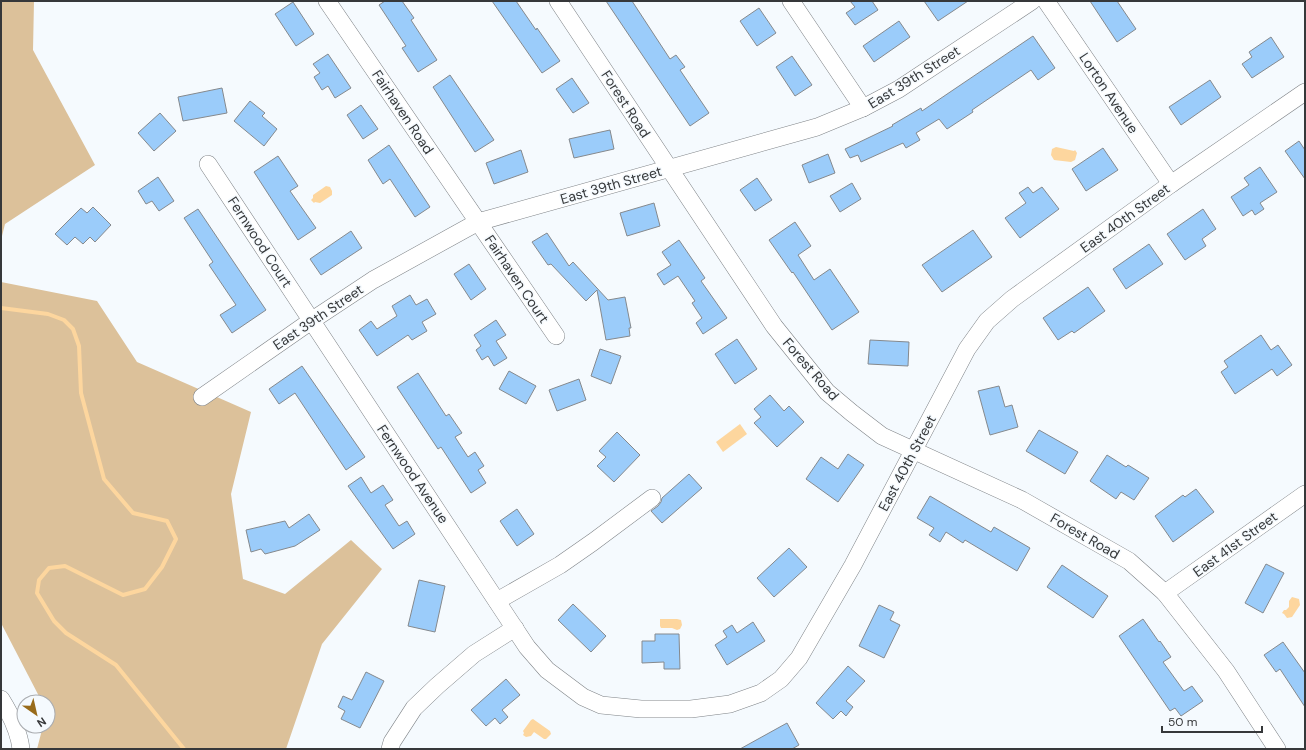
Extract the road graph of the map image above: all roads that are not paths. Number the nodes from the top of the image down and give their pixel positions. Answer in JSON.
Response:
{"nodes":[{"id":1,"x":328,"y":1,"type":"edge"},
{"id":2,"x":558,"y":1,"type":"edge"},
{"id":3,"x":791,"y":1,"type":"edge"},
{"id":4,"x":1032,"y":1,"type":"edge"},
{"id":5,"x":1046,"y":1,"type":"edge"},
{"id":6,"x":1305,"y":92,"type":"edge"},
{"id":7,"x":863,"y":108,"type":"junction"},
{"id":8,"x":208,"y":164,"type":"dead end"},
{"id":9,"x":669,"y":169,"type":"junction"},
{"id":10,"x":1171,"y":184,"type":"junction"},
{"id":11,"x":478,"y":222,"type":"junction"},
{"id":12,"x":312,"y":321,"type":"junction"},
{"id":13,"x":556,"y":336,"type":"dead end"},
{"id":14,"x":202,"y":397,"type":"dead end"},
{"id":15,"x":913,"y":450,"type":"junction"},
{"id":16,"x":1305,"y":494,"type":"edge"},
{"id":17,"x":652,"y":498,"type":"dead end"},
{"id":18,"x":1165,"y":593,"type":"junction"},
{"id":19,"x":497,"y":601,"type":"junction"},
{"id":20,"x":515,"y":628,"type":"junction"},
{"id":21,"x":1,"y":699,"type":"edge"},
{"id":22,"x":21,"y":749,"type":"edge"},
{"id":23,"x":390,"y":749,"type":"edge"},
{"id":24,"x":1277,"y":749,"type":"edge"}],
"edges":[{"from":1,"to":11,"type":"street","name":"Fairhaven Road"},
{"from":2,"to":9,"type":"street","name":"Forest Road"},
{"from":3,"to":7,"type":"street"},
{"from":4,"to":7,"type":"street","name":"East 39th Street"},
{"from":5,"to":10,"type":"street","name":"Lorton Avenue"},
{"from":6,"to":10,"type":"street","name":"East 40th Street"},
{"from":7,"to":9,"type":"street","name":"East 39th Street"},
{"from":8,"to":12,"type":"street","name":"Fernwood Court"},
{"from":9,"to":11,"type":"street","name":"East 39th Street"},
{"from":9,"to":15,"type":"street","name":"Forest Road"},
{"from":10,"to":15,"type":"street","name":"East 40th Street"},
{"from":11,"to":12,"type":"street","name":"East 39th Street"},
{"from":11,"to":13,"type":"street","name":"Fairhaven Court"},
{"from":12,"to":14,"type":"street","name":"East 39th Street"},
{"from":12,"to":19,"type":"street","name":"Fernwood Avenue"},
{"from":15,"to":18,"type":"street","name":"Forest Road"},
{"from":15,"to":20,"type":"street","name":"East 40th Street"},
{"from":16,"to":18,"type":"street","name":"East 41st Street"},
{"from":17,"to":19,"type":"street"},
{"from":18,"to":24,"type":"street","name":"Forest Road"},
{"from":19,"to":20,"type":"street","name":"Fernwood Avenue"},
{"from":20,"to":23,"type":"street"},
{"from":21,"to":22,"type":"street"}]}
